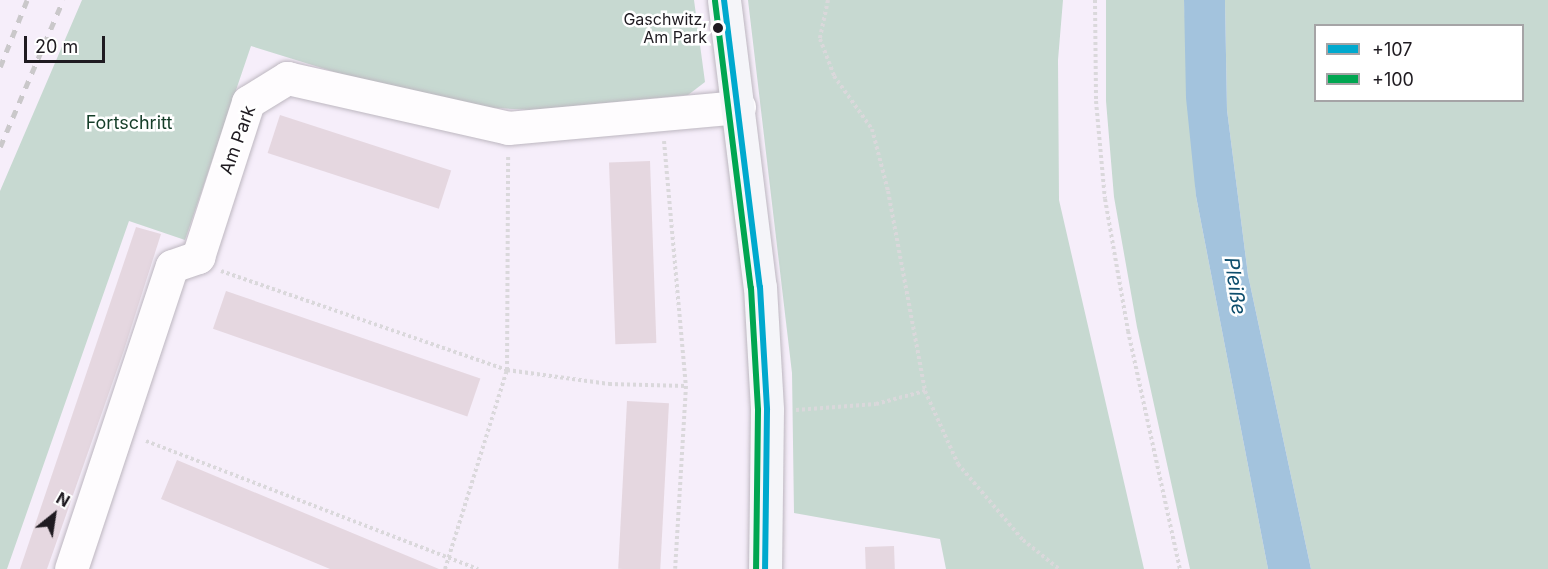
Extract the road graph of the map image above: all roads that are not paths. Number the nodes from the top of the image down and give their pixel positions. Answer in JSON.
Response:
{"nodes":[{"id":1,"x":724,"y":0,"type":"edge"},
{"id":2,"x":739,"y":106,"type":"junction"},
{"id":3,"x":71,"y":569,"type":"edge"},
{"id":4,"x":765,"y":569,"type":"edge"}],
"edges":[{"from":1,"to":2,"type":"main road"},
{"from":2,"to":3,"type":"street","name":"Am Park"},
{"from":2,"to":4,"type":"main road"}]}
